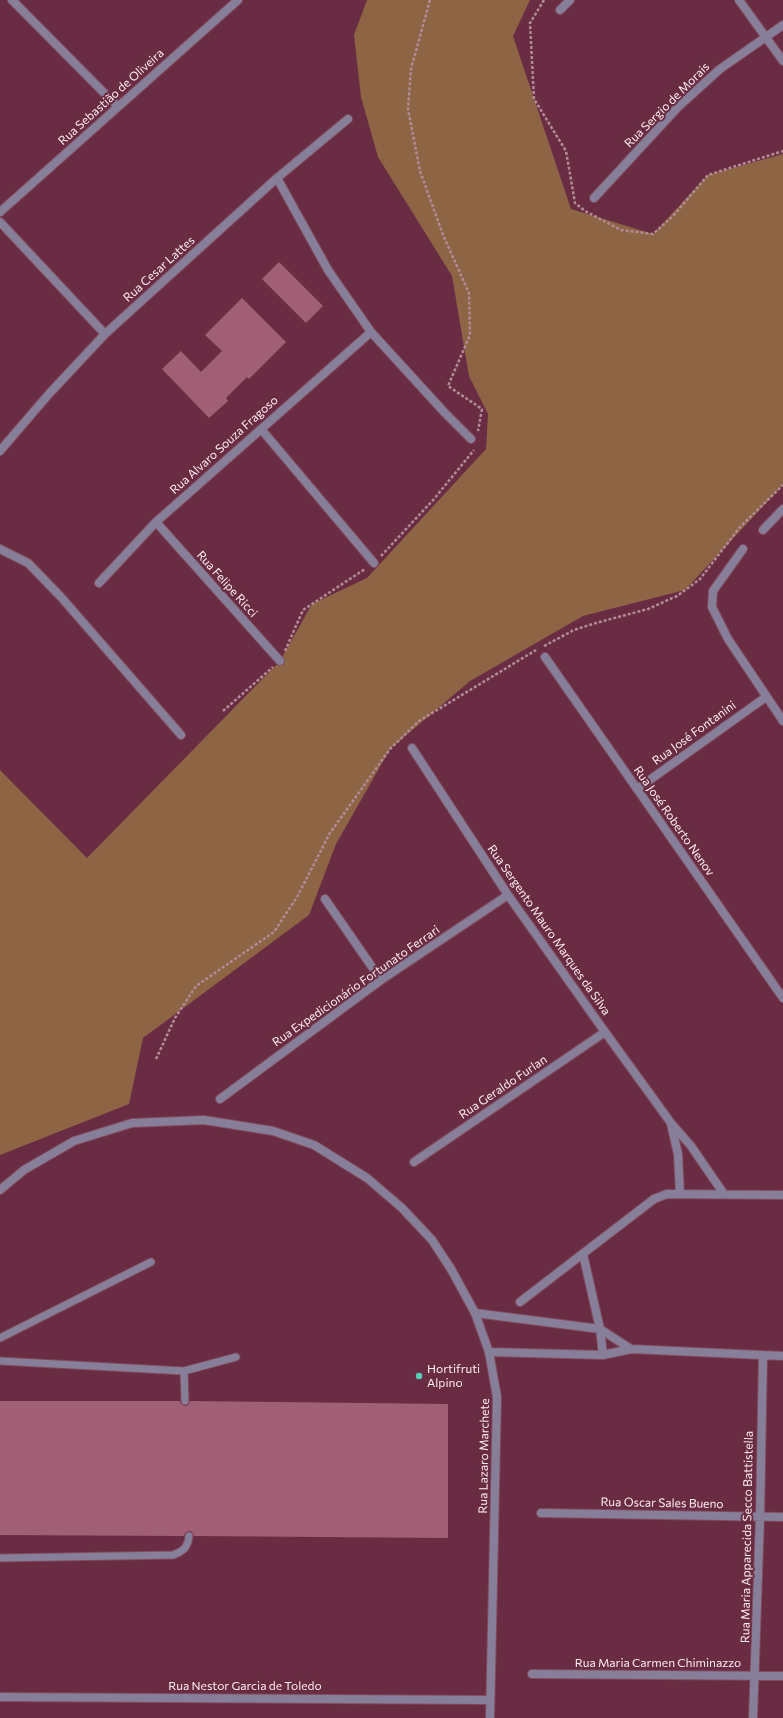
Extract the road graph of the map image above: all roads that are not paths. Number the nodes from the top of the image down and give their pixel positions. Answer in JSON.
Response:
{"nodes":[{"id":1,"x":12,"y":0,"type":"edge"},
{"id":2,"x":238,"y":0,"type":"edge"},
{"id":3,"x":570,"y":0,"type":"edge"},
{"id":4,"x":739,"y":0,"type":"edge"},
{"id":5,"x":560,"y":10,"type":"dead end"},
{"id":6,"x":783,"y":25,"type":"edge"},
{"id":7,"x":766,"y":38,"type":"junction"},
{"id":8,"x":783,"y":61,"type":"edge"},
{"id":9,"x":118,"y":107,"type":"junction"},
{"id":10,"x":348,"y":119,"type":"dead end"},
{"id":11,"x":277,"y":178,"type":"junction"},
{"id":12,"x":594,"y":198,"type":"dead end"},
{"id":13,"x":0,"y":212,"type":"edge"},
{"id":14,"x":0,"y":222,"type":"edge"},
{"id":15,"x":371,"y":332,"type":"junction"},
{"id":16,"x":105,"y":334,"type":"junction"},
{"id":17,"x":261,"y":429,"type":"junction"},
{"id":18,"x":471,"y":439,"type":"dead end"},
{"id":19,"x":0,"y":451,"type":"edge"},
{"id":20,"x":783,"y":509,"type":"edge"},
{"id":21,"x":156,"y":522,"type":"junction"},
{"id":22,"x":763,"y":530,"type":"dead end"},
{"id":23,"x":0,"y":549,"type":"edge"},
{"id":24,"x":743,"y":549,"type":"dead end"},
{"id":25,"x":374,"y":563,"type":"dead end"},
{"id":26,"x":99,"y":583,"type":"dead end"},
{"id":27,"x":545,"y":657,"type":"dead end"},
{"id":28,"x":280,"y":661,"type":"dead end"},
{"id":29,"x":766,"y":697,"type":"junction"},
{"id":30,"x":783,"y":721,"type":"edge"},
{"id":31,"x":182,"y":735,"type":"dead end"},
{"id":32,"x":412,"y":748,"type":"dead end"},
{"id":33,"x":637,"y":789,"type":"junction"},
{"id":34,"x":508,"y":895,"type":"junction"},
{"id":35,"x":326,"y":899,"type":"dead end"},
{"id":36,"x":381,"y":980,"type":"junction"},
{"id":37,"x":783,"y":998,"type":"edge"},
{"id":38,"x":605,"y":1032,"type":"junction"},
{"id":39,"x":220,"y":1099,"type":"dead end"},
{"id":40,"x":671,"y":1123,"type":"junction"},
{"id":41,"x":414,"y":1162,"type":"dead end"},
{"id":42,"x":0,"y":1190,"type":"edge"},
{"id":43,"x":680,"y":1194,"type":"junction"},
{"id":44,"x":724,"y":1194,"type":"junction"},
{"id":45,"x":783,"y":1195,"type":"edge"},
{"id":46,"x":582,"y":1254,"type":"junction"},
{"id":47,"x":151,"y":1262,"type":"dead end"},
{"id":48,"x":520,"y":1302,"type":"dead end"},
{"id":49,"x":475,"y":1313,"type":"junction"},
{"id":50,"x":600,"y":1329,"type":"junction"},
{"id":51,"x":0,"y":1338,"type":"edge"},
{"id":52,"x":631,"y":1349,"type":"junction"},
{"id":53,"x":489,"y":1352,"type":"junction"},
{"id":54,"x":603,"y":1355,"type":"junction"},
{"id":55,"x":763,"y":1356,"type":"junction"},
{"id":56,"x":783,"y":1356,"type":"edge"},
{"id":57,"x":236,"y":1357,"type":"dead end"},
{"id":58,"x":0,"y":1361,"type":"edge"},
{"id":59,"x":184,"y":1371,"type":"junction"},
{"id":60,"x":185,"y":1401,"type":"dead end"},
{"id":61,"x":541,"y":1513,"type":"dead end"},
{"id":62,"x":760,"y":1517,"type":"junction"},
{"id":63,"x":783,"y":1517,"type":"edge"},
{"id":64,"x":189,"y":1536,"type":"dead end"},
{"id":65,"x":0,"y":1558,"type":"edge"},
{"id":66,"x":532,"y":1674,"type":"dead end"},
{"id":67,"x":755,"y":1675,"type":"junction"},
{"id":68,"x":783,"y":1676,"type":"edge"},
{"id":69,"x":0,"y":1697,"type":"edge"},
{"id":70,"x":490,"y":1700,"type":"junction"},
{"id":71,"x":490,"y":1718,"type":"edge"},
{"id":72,"x":753,"y":1718,"type":"edge"}],
"edges":[{"from":1,"to":9,"type":"street"},
{"from":2,"to":9,"type":"street","name":"Rua Sebastião de Oliveira"},
{"from":3,"to":5,"type":"street"},
{"from":4,"to":7,"type":"street"},
{"from":6,"to":7,"type":"street","name":"Rua Sergio de Morais"},
{"from":7,"to":8,"type":"street"},
{"from":7,"to":12,"type":"street","name":"Rua Sergio de Morais"},
{"from":9,"to":13,"type":"street","name":"Rua Sebastião de Oliveira"},
{"from":10,"to":11,"type":"street","name":"Rua Cesar Lattes"},
{"from":11,"to":15,"type":"street"},
{"from":11,"to":16,"type":"street","name":"Rua Cesar Lattes"},
{"from":14,"to":16,"type":"street"},
{"from":15,"to":17,"type":"street","name":"Rua Alvaro Souza Fragoso"},
{"from":15,"to":18,"type":"street"},
{"from":16,"to":19,"type":"street","name":"Rua Cesar Lattes"},
{"from":17,"to":21,"type":"street","name":"Rua Alvaro Souza Fragoso"},
{"from":17,"to":25,"type":"street"},
{"from":20,"to":22,"type":"street"},
{"from":21,"to":26,"type":"street","name":"Rua Alvaro Souza Fragoso"},
{"from":21,"to":28,"type":"street","name":"Rua Felipe Ricci"},
{"from":23,"to":31,"type":"street"},
{"from":24,"to":29,"type":"street"},
{"from":27,"to":33,"type":"street","name":"Rua José Roberto Nenov"},
{"from":29,"to":30,"type":"street"},
{"from":29,"to":33,"type":"street","name":"Rua José Fontanini"},
{"from":32,"to":34,"type":"street","name":"Rua Sergento Mauro Marques da Silva"},
{"from":33,"to":37,"type":"street","name":"Rua José Roberto Nenov"},
{"from":34,"to":36,"type":"street","name":"Rua Expedicionário Fortunato Ferrari"},
{"from":34,"to":38,"type":"street","name":"Rua Sergento Mauro Marques da Silva"},
{"from":35,"to":36,"type":"street"},
{"from":36,"to":39,"type":"street","name":"Rua Expedicionário Fortunato Ferrari"},
{"from":38,"to":40,"type":"street","name":"Rua Sergento Mauro Marques da Silva"},
{"from":38,"to":41,"type":"street","name":"Rua Geraldo Furlan"},
{"from":40,"to":43,"type":"street","name":"Rua Sergento Mauro Marques da Silva"},
{"from":40,"to":44,"type":"street","name":"Rua Sergento Mauro Marques da Silva"},
{"from":42,"to":49,"type":"street","name":"Rua Lazaro Marchete"},
{"from":43,"to":44,"type":"street"},
{"from":43,"to":46,"type":"street"},
{"from":44,"to":45,"type":"street"},
{"from":46,"to":48,"type":"street"},
{"from":46,"to":50,"type":"street"},
{"from":47,"to":51,"type":"lane"},
{"from":49,"to":50,"type":"street"},
{"from":49,"to":53,"type":"street","name":"Rua Lazaro Marchete"},
{"from":50,"to":52,"type":"street"},
{"from":50,"to":54,"type":"street"},
{"from":52,"to":54,"type":"street"},
{"from":52,"to":55,"type":"street"},
{"from":53,"to":54,"type":"street"},
{"from":53,"to":70,"type":"street","name":"Rua Lazaro Marchete"},
{"from":55,"to":56,"type":"street"},
{"from":55,"to":62,"type":"street","name":"Rua Maria Apparecida Secco Battistella"},
{"from":57,"to":59,"type":"lane"},
{"from":58,"to":59,"type":"lane"},
{"from":59,"to":60,"type":"lane"},
{"from":61,"to":62,"type":"street","name":"Rua Oscar Sales Bueno"},
{"from":62,"to":63,"type":"street","name":"Rua Oscar Sales Bueno"},
{"from":62,"to":67,"type":"street","name":"Rua Maria Apparecida Secco Battistella"},
{"from":64,"to":65,"type":"lane"},
{"from":66,"to":67,"type":"street","name":"Rua Maria Carmen Chiminazzo"},
{"from":67,"to":68,"type":"street","name":"Rua Maria Carmen Chiminazzo"},
{"from":67,"to":72,"type":"street","name":"Rua Maria Apparecida Secco Battistella"},
{"from":69,"to":70,"type":"street","name":"Rua Nestor Garcia de Toledo"},
{"from":70,"to":71,"type":"street","name":"Rua Lazaro Marchete"}]}
